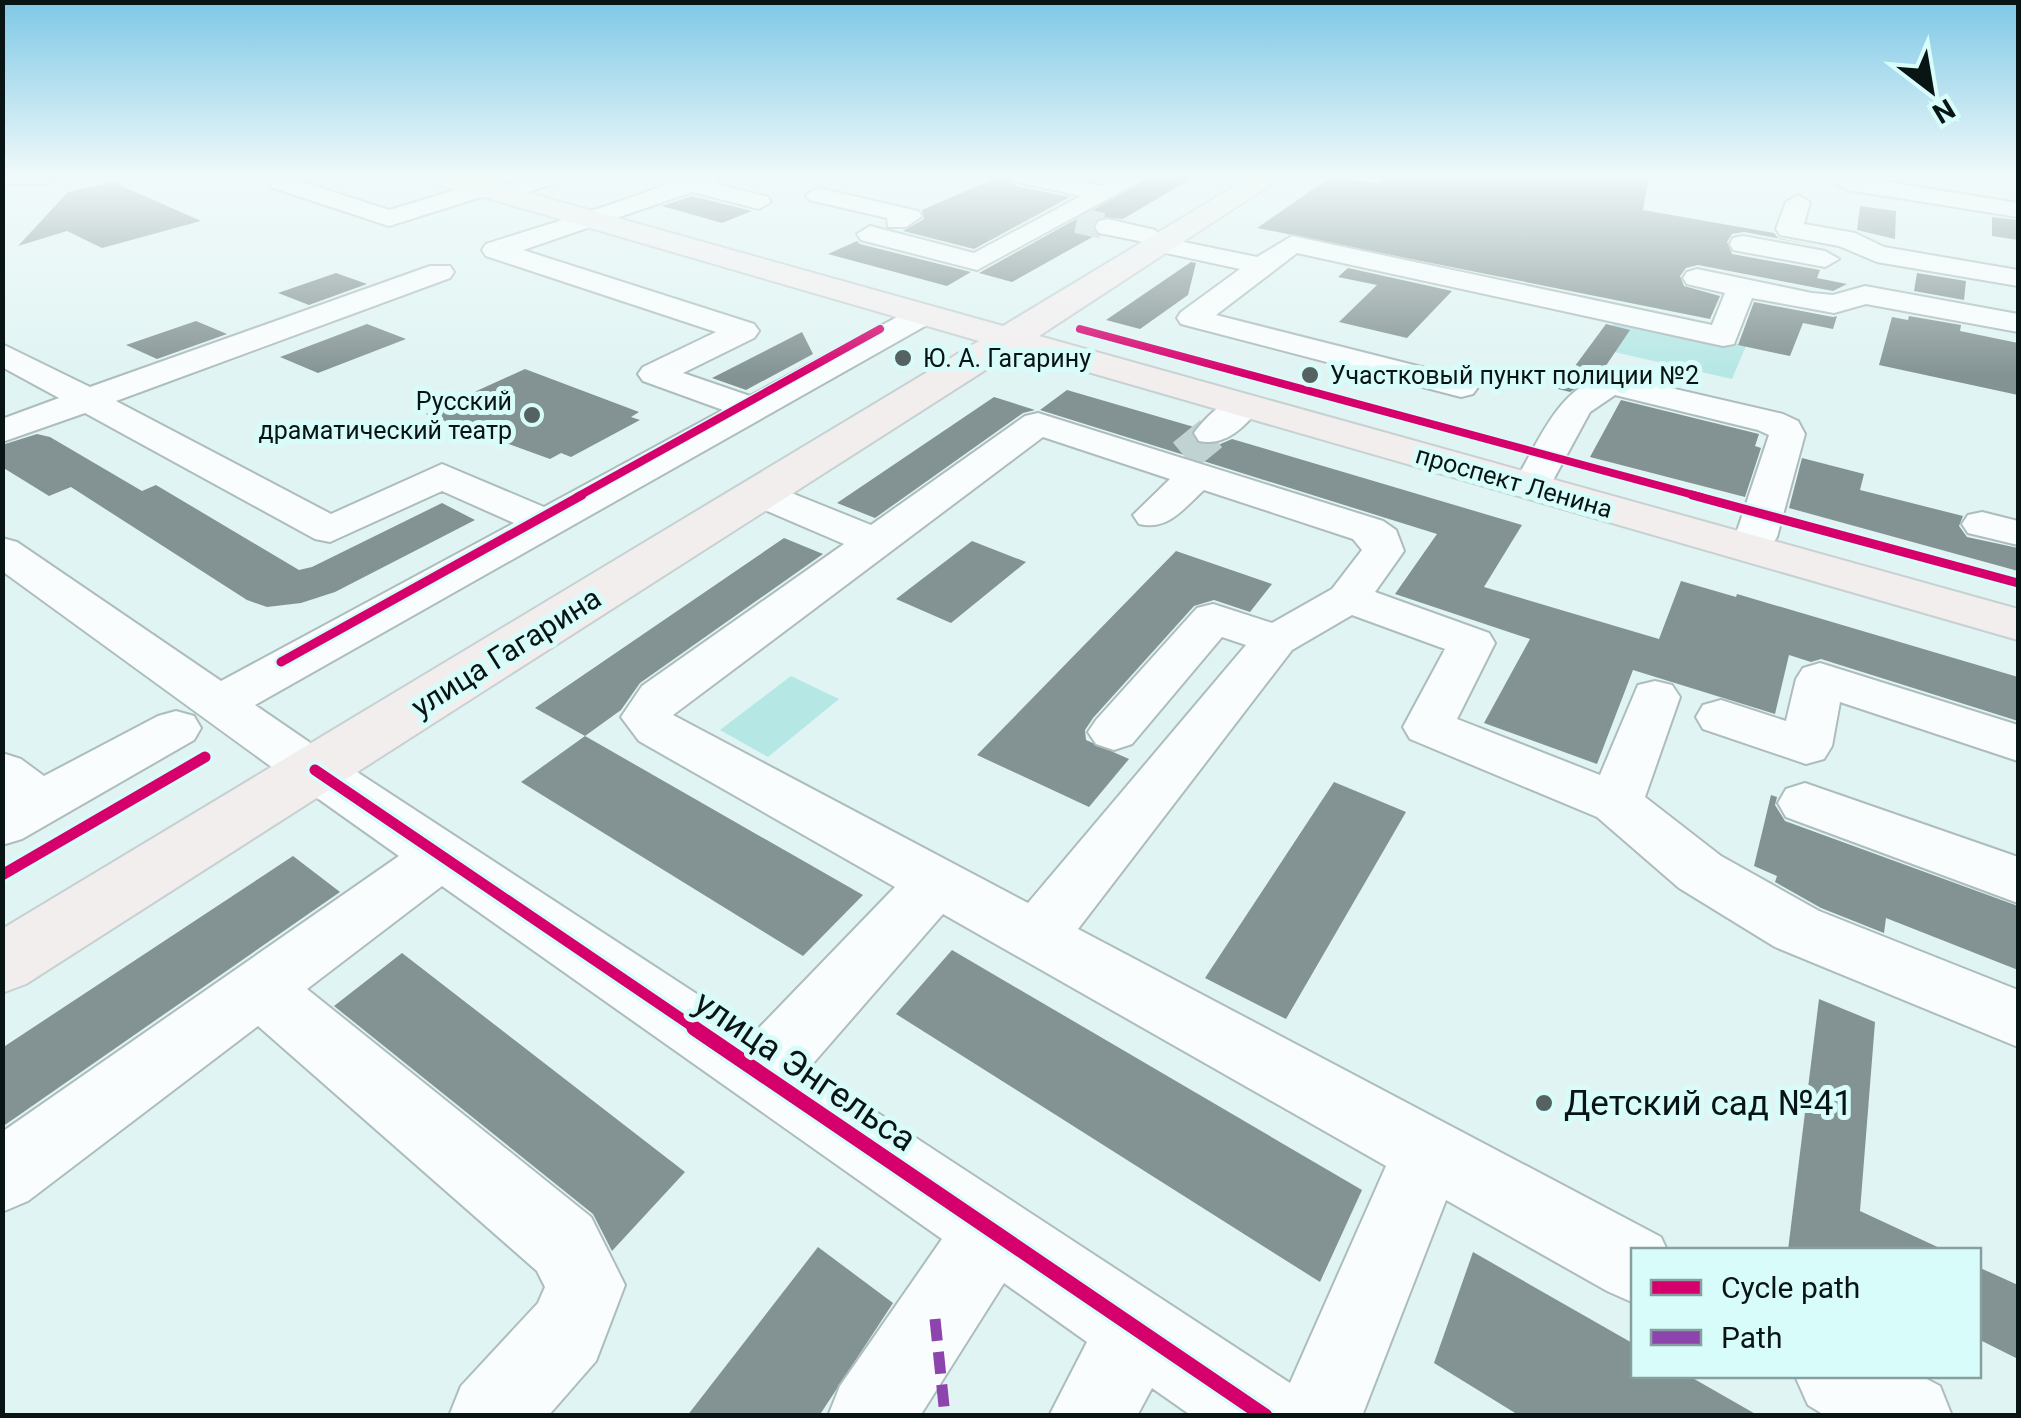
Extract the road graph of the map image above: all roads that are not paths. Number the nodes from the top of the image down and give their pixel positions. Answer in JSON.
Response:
{"nodes":[{"id":1,"x":517,"y":243,"type":"edge"},
{"id":2,"x":684,"y":243,"type":"edge"},
{"id":3,"x":689,"y":243,"type":"edge"},
{"id":4,"x":905,"y":243,"type":"edge"},
{"id":5,"x":1016,"y":243,"type":"edge"},
{"id":6,"x":1149,"y":243,"type":"edge"},
{"id":7,"x":1167,"y":243,"type":"edge"},
{"id":8,"x":1850,"y":243,"type":"edge"},
{"id":9,"x":403,"y":259,"type":"dead end"},
{"id":10,"x":1873,"y":260,"type":"junction"},
{"id":11,"x":1745,"y":263,"type":"junction"},
{"id":12,"x":1262,"y":266,"type":"junction"},
{"id":13,"x":1697,"y":278,"type":"dead end"},
{"id":14,"x":2018,"y":278,"type":"edge"},
{"id":15,"x":924,"y":315,"type":"junction"},
{"id":16,"x":2018,"y":324,"type":"edge"},
{"id":17,"x":1003,"y":332,"type":"junction"},
{"id":18,"x":5,"y":358,"type":"edge"},
{"id":19,"x":1461,"y":387,"type":"dead end"},
{"id":20,"x":88,"y":400,"type":"junction"},
{"id":21,"x":1244,"y":405,"type":"junction"},
{"id":22,"x":752,"y":409,"type":"junction"},
{"id":23,"x":2,"y":430,"type":"edge"},
{"id":24,"x":1192,"y":457,"type":"junction"},
{"id":25,"x":1536,"y":476,"type":"junction"},
{"id":26,"x":760,"y":494,"type":"junction"},
{"id":27,"x":1153,"y":515,"type":"dead end"},
{"id":28,"x":546,"y":523,"type":"junction"},
{"id":29,"x":1756,"y":537,"type":"junction"},
{"id":30,"x":876,"y":542,"type":"junction"},
{"id":31,"x":2,"y":552,"type":"edge"},
{"id":32,"x":1348,"y":598,"type":"junction"},
{"id":33,"x":2018,"y":611,"type":"edge"},
{"id":34,"x":2018,"y":625,"type":"edge"},
{"id":35,"x":1276,"y":640,"type":"junction"},
{"id":36,"x":1655,"y":697,"type":"dead end"},
{"id":37,"x":197,"y":716,"type":"junction"},
{"id":38,"x":1721,"y":717,"type":"dead end"},
{"id":39,"x":1114,"y":732,"type":"dead end"},
{"id":40,"x":2018,"y":743,"type":"edge"},
{"id":41,"x":303,"y":762,"type":"junction"},
{"id":42,"x":15,"y":799,"type":"edge"},
{"id":43,"x":1806,"y":803,"type":"dead end"},
{"id":44,"x":1616,"y":804,"type":"junction"},
{"id":45,"x":440,"y":857,"type":"junction"},
{"id":46,"x":2018,"y":880,"type":"edge"},
{"id":47,"x":936,"y":882,"type":"junction"},
{"id":48,"x":2,"y":930,"type":"edge"},
{"id":49,"x":1036,"y":937,"type":"junction"},
{"id":50,"x":2,"y":964,"type":"edge"},
{"id":51,"x":261,"y":989,"type":"junction"},
{"id":52,"x":2018,"y":1019,"type":"edge"},
{"id":53,"x":760,"y":1074,"type":"junction"},
{"id":54,"x":1428,"y":1152,"type":"junction"},
{"id":55,"x":2,"y":1176,"type":"edge"},
{"id":56,"x":993,"y":1231,"type":"junction"},
{"id":57,"x":1631,"y":1262,"type":"edge"},
{"id":58,"x":1139,"y":1330,"type":"junction"},
{"id":59,"x":1841,"y":1378,"type":"edge"},
{"id":60,"x":490,"y":1416,"type":"edge"},
{"id":61,"x":870,"y":1416,"type":"edge"},
{"id":62,"x":1091,"y":1416,"type":"edge"},
{"id":63,"x":1264,"y":1416,"type":"edge"},
{"id":64,"x":1319,"y":1416,"type":"edge"},
{"id":65,"x":1910,"y":1416,"type":"edge"}],
"edges":[{"from":1,"to":22,"type":"street"},
{"from":2,"to":15,"type":"main road","name":"проспект Ленина"},
{"from":3,"to":17,"type":"main road","name":"проспект Ленина"},
{"from":4,"to":5,"type":"street"},
{"from":6,"to":17,"type":"main road","name":"улица Гагарина"},
{"from":7,"to":12,"type":"street"},
{"from":8,"to":10,"type":"street"},
{"from":9,"to":20,"type":"street"},
{"from":10,"to":11,"type":"street"},
{"from":10,"to":14,"type":"street"},
{"from":11,"to":12,"type":"street"},
{"from":11,"to":13,"type":"street"},
{"from":11,"to":16,"type":"street"},
{"from":12,"to":19,"type":"street"},
{"from":15,"to":17,"type":"main road","name":"проспект Ленина"},
{"from":15,"to":22,"type":"street"},
{"from":17,"to":21,"type":"main road","name":"проспект Ленина"},
{"from":17,"to":25,"type":"main road","name":"проспект Ленина"},
{"from":17,"to":26,"type":"main road","name":"улица Гагарина"},
{"from":17,"to":41,"type":"main road","name":"улица Гагарина"},
{"from":18,"to":20,"type":"street"},
{"from":20,"to":23,"type":"street"},
{"from":20,"to":28,"type":"street"},
{"from":21,"to":24,"type":"street"},
{"from":21,"to":34,"type":"main road","name":"проспект Ленина"},
{"from":22,"to":28,"type":"street"},
{"from":24,"to":27,"type":"street"},
{"from":24,"to":30,"type":"street"},
{"from":24,"to":32,"type":"street"},
{"from":25,"to":29,"type":"main road","name":"проспект Ленина"},
{"from":25,"to":29,"type":"street"},
{"from":26,"to":30,"type":"street"},
{"from":26,"to":41,"type":"main road","name":"улица Гагарина"},
{"from":28,"to":37,"type":"street"},
{"from":29,"to":33,"type":"main road","name":"проспект Ленина"},
{"from":30,"to":47,"type":"street"},
{"from":31,"to":37,"type":"street","name":"улица Энгельса"},
{"from":32,"to":35,"type":"street"},
{"from":32,"to":44,"type":"street"},
{"from":35,"to":39,"type":"street"},
{"from":35,"to":49,"type":"street"},
{"from":36,"to":44,"type":"street"},
{"from":37,"to":41,"type":"street","name":"улица Энгельса"},
{"from":37,"to":42,"type":"street"},
{"from":38,"to":40,"type":"street"},
{"from":41,"to":45,"type":"street","name":"улица Энгельса"},
{"from":41,"to":48,"type":"main road","name":"улица Гагарина"},
{"from":41,"to":50,"type":"main road","name":"улица Гагарина"},
{"from":43,"to":46,"type":"street"},
{"from":44,"to":52,"type":"street"},
{"from":45,"to":51,"type":"street"},
{"from":45,"to":53,"type":"street","name":"улица Энгельса"},
{"from":47,"to":49,"type":"street"},
{"from":47,"to":53,"type":"street"},
{"from":49,"to":54,"type":"street"},
{"from":51,"to":55,"type":"street"},
{"from":51,"to":60,"type":"street"},
{"from":53,"to":56,"type":"street","name":"улица Энгельса"},
{"from":54,"to":57,"type":"street"},
{"from":54,"to":64,"type":"street"},
{"from":56,"to":58,"type":"street","name":"улица Энгельса"},
{"from":56,"to":61,"type":"street"},
{"from":58,"to":62,"type":"street"},
{"from":58,"to":63,"type":"street","name":"улица Энгельса"},
{"from":59,"to":65,"type":"street"}]}
